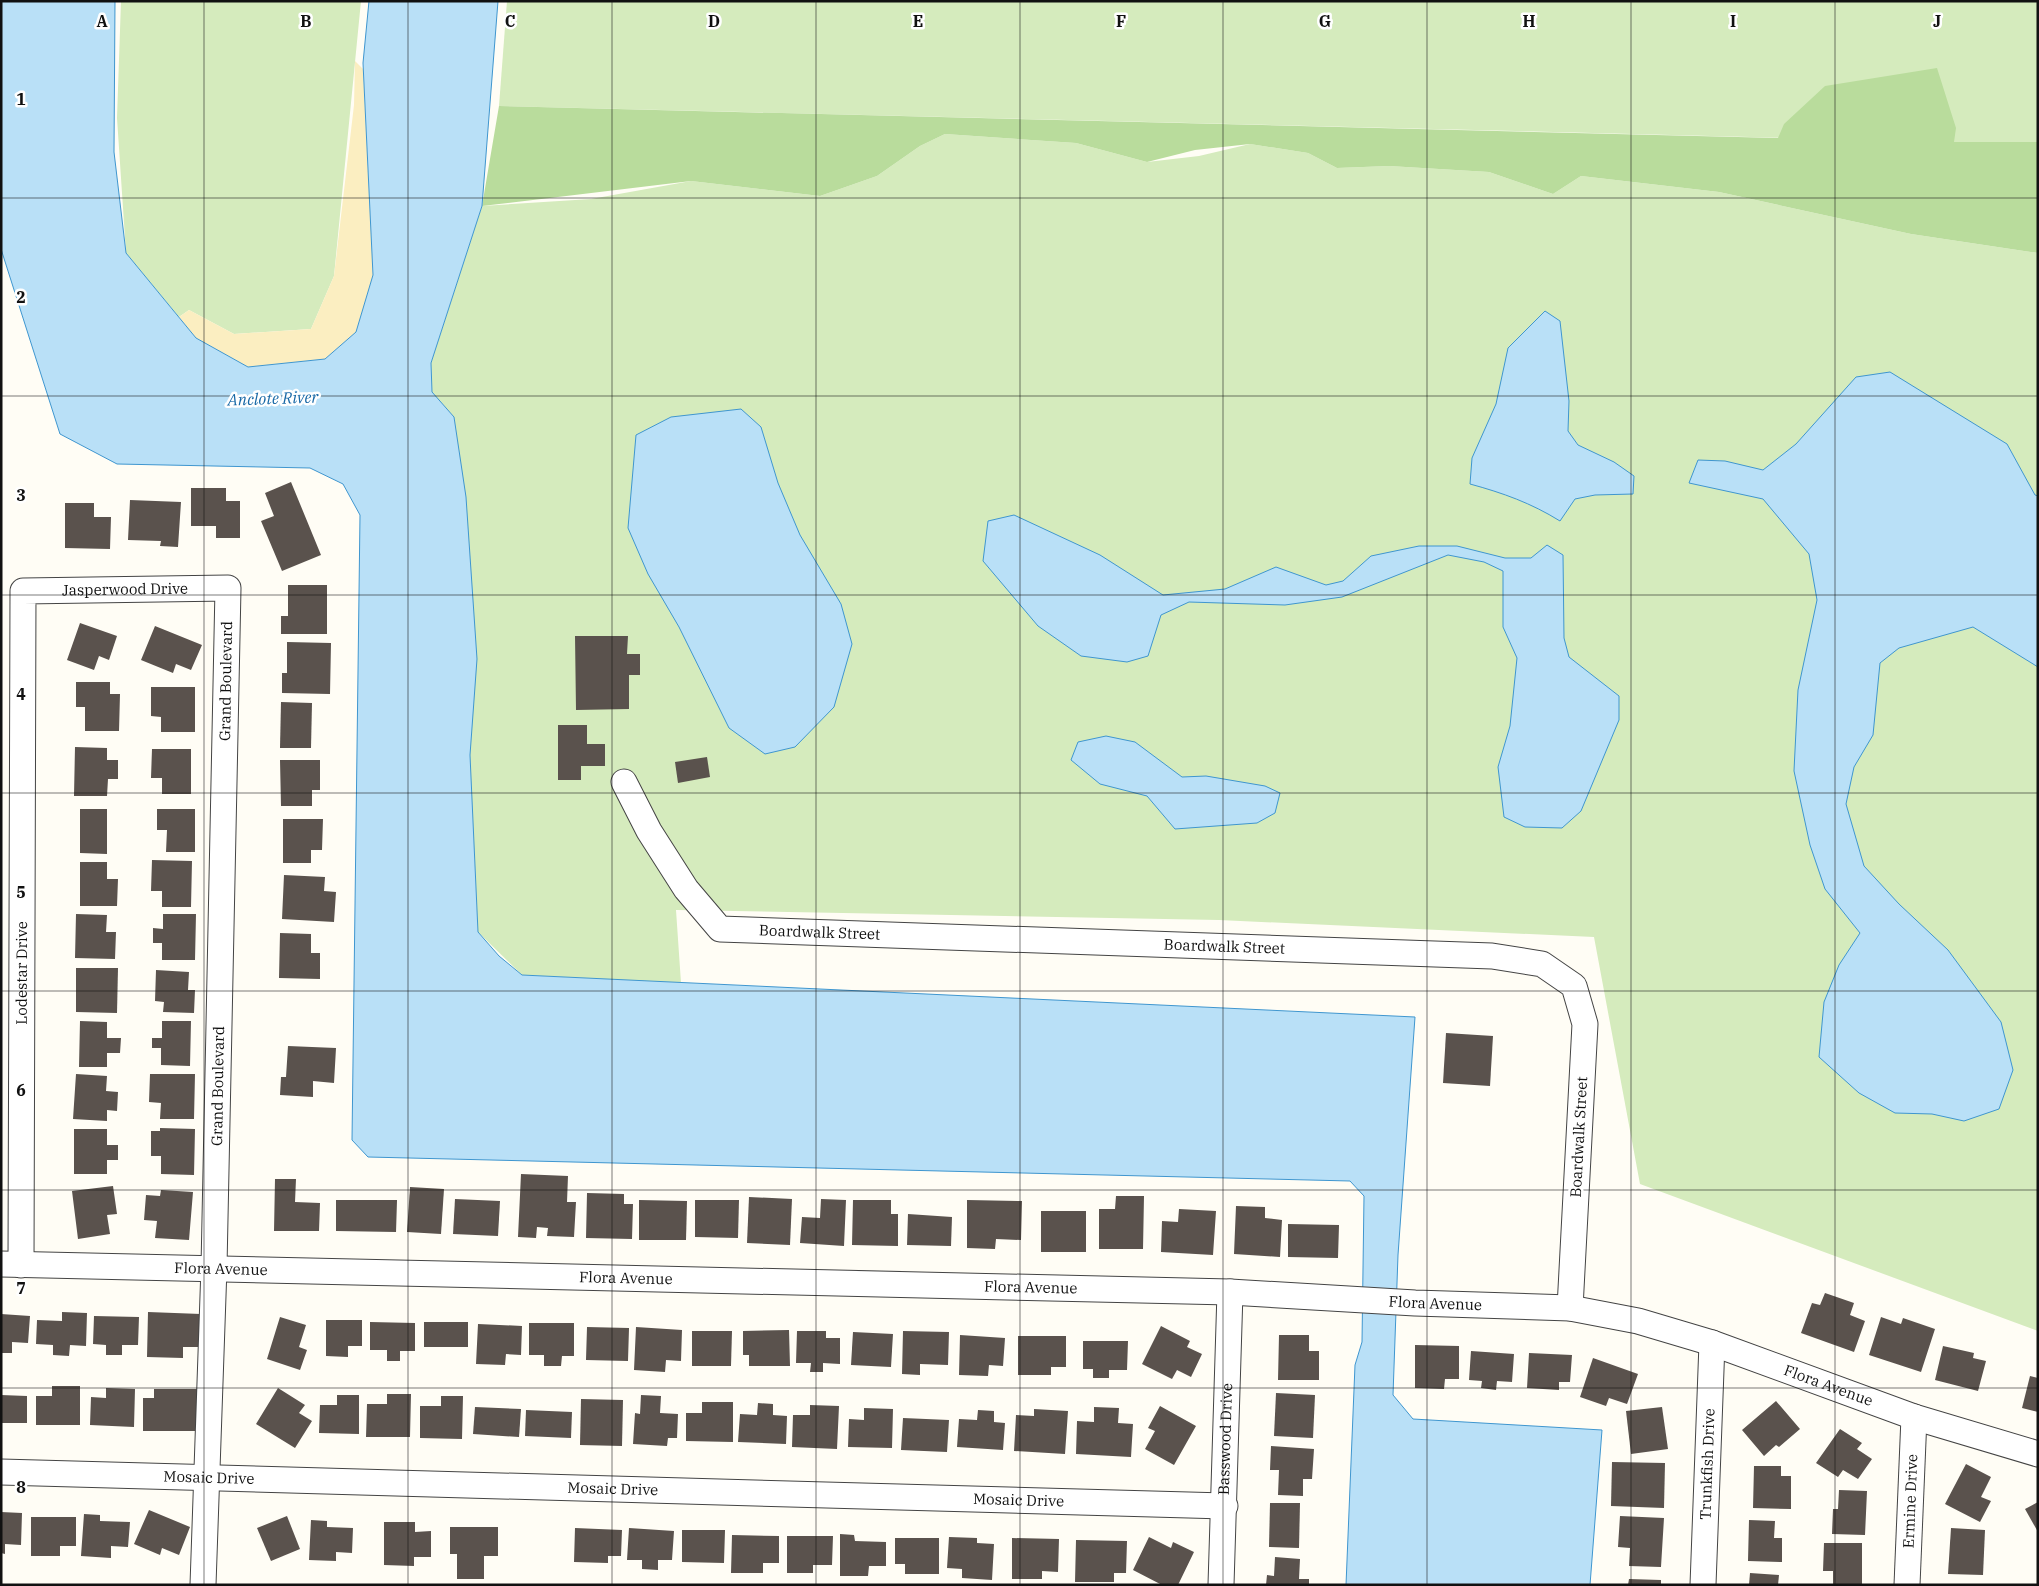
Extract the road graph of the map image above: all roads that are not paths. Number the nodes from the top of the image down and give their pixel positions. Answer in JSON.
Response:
{"nodes":[{"id":1,"x":228,"y":588,"type":"joint"},
{"id":2,"x":23,"y":591,"type":"joint"},
{"id":3,"x":624,"y":782,"type":"dead end"},
{"id":4,"x":11,"y":1264,"type":"edge"},
{"id":5,"x":214,"y":1267,"type":"junction"},
{"id":6,"x":1230,"y":1292,"type":"junction"},
{"id":7,"x":1570,"y":1308,"type":"junction"},
{"id":8,"x":1712,"y":1343,"type":"junction"},
{"id":9,"x":1914,"y":1417,"type":"junction"},
{"id":10,"x":2038,"y":1454,"type":"edge"},
{"id":11,"x":1,"y":1472,"type":"edge"},
{"id":12,"x":206,"y":1477,"type":"junction"},
{"id":13,"x":1225,"y":1506,"type":"junction"},
{"id":14,"x":203,"y":1585,"type":"edge"},
{"id":15,"x":1221,"y":1585,"type":"edge"},
{"id":16,"x":1703,"y":1585,"type":"edge"},
{"id":17,"x":1907,"y":1585,"type":"edge"}],
"edges":[{"from":1,"to":2,"type":"street","name":"Jasperwood Drive"},
{"from":1,"to":5,"type":"street","name":"Grand Boulevard"},
{"from":2,"to":4,"type":"street","name":"Lodestar Drive"},
{"from":3,"to":7,"type":"street","name":"Boardwalk Street"},
{"from":4,"to":5,"type":"street","name":"Flora Avenue"},
{"from":5,"to":6,"type":"street","name":"Flora Avenue"},
{"from":5,"to":12,"type":"street","name":"Grand Boulevard"},
{"from":6,"to":7,"type":"street","name":"Flora Avenue"},
{"from":6,"to":13,"type":"street","name":"Basswood Drive"},
{"from":7,"to":8,"type":"street","name":"Flora Avenue"},
{"from":8,"to":9,"type":"street","name":"Flora Avenue"},
{"from":8,"to":16,"type":"street","name":"Trunkfish Drive"},
{"from":9,"to":10,"type":"street","name":"Flora Avenue"},
{"from":9,"to":17,"type":"street","name":"Ermine Drive"},
{"from":11,"to":12,"type":"street","name":"Mosaic Drive"},
{"from":12,"to":13,"type":"street","name":"Mosaic Drive"},
{"from":12,"to":14,"type":"street","name":"Grand Boulevard"},
{"from":13,"to":15,"type":"street","name":"Basswood Drive"}]}
